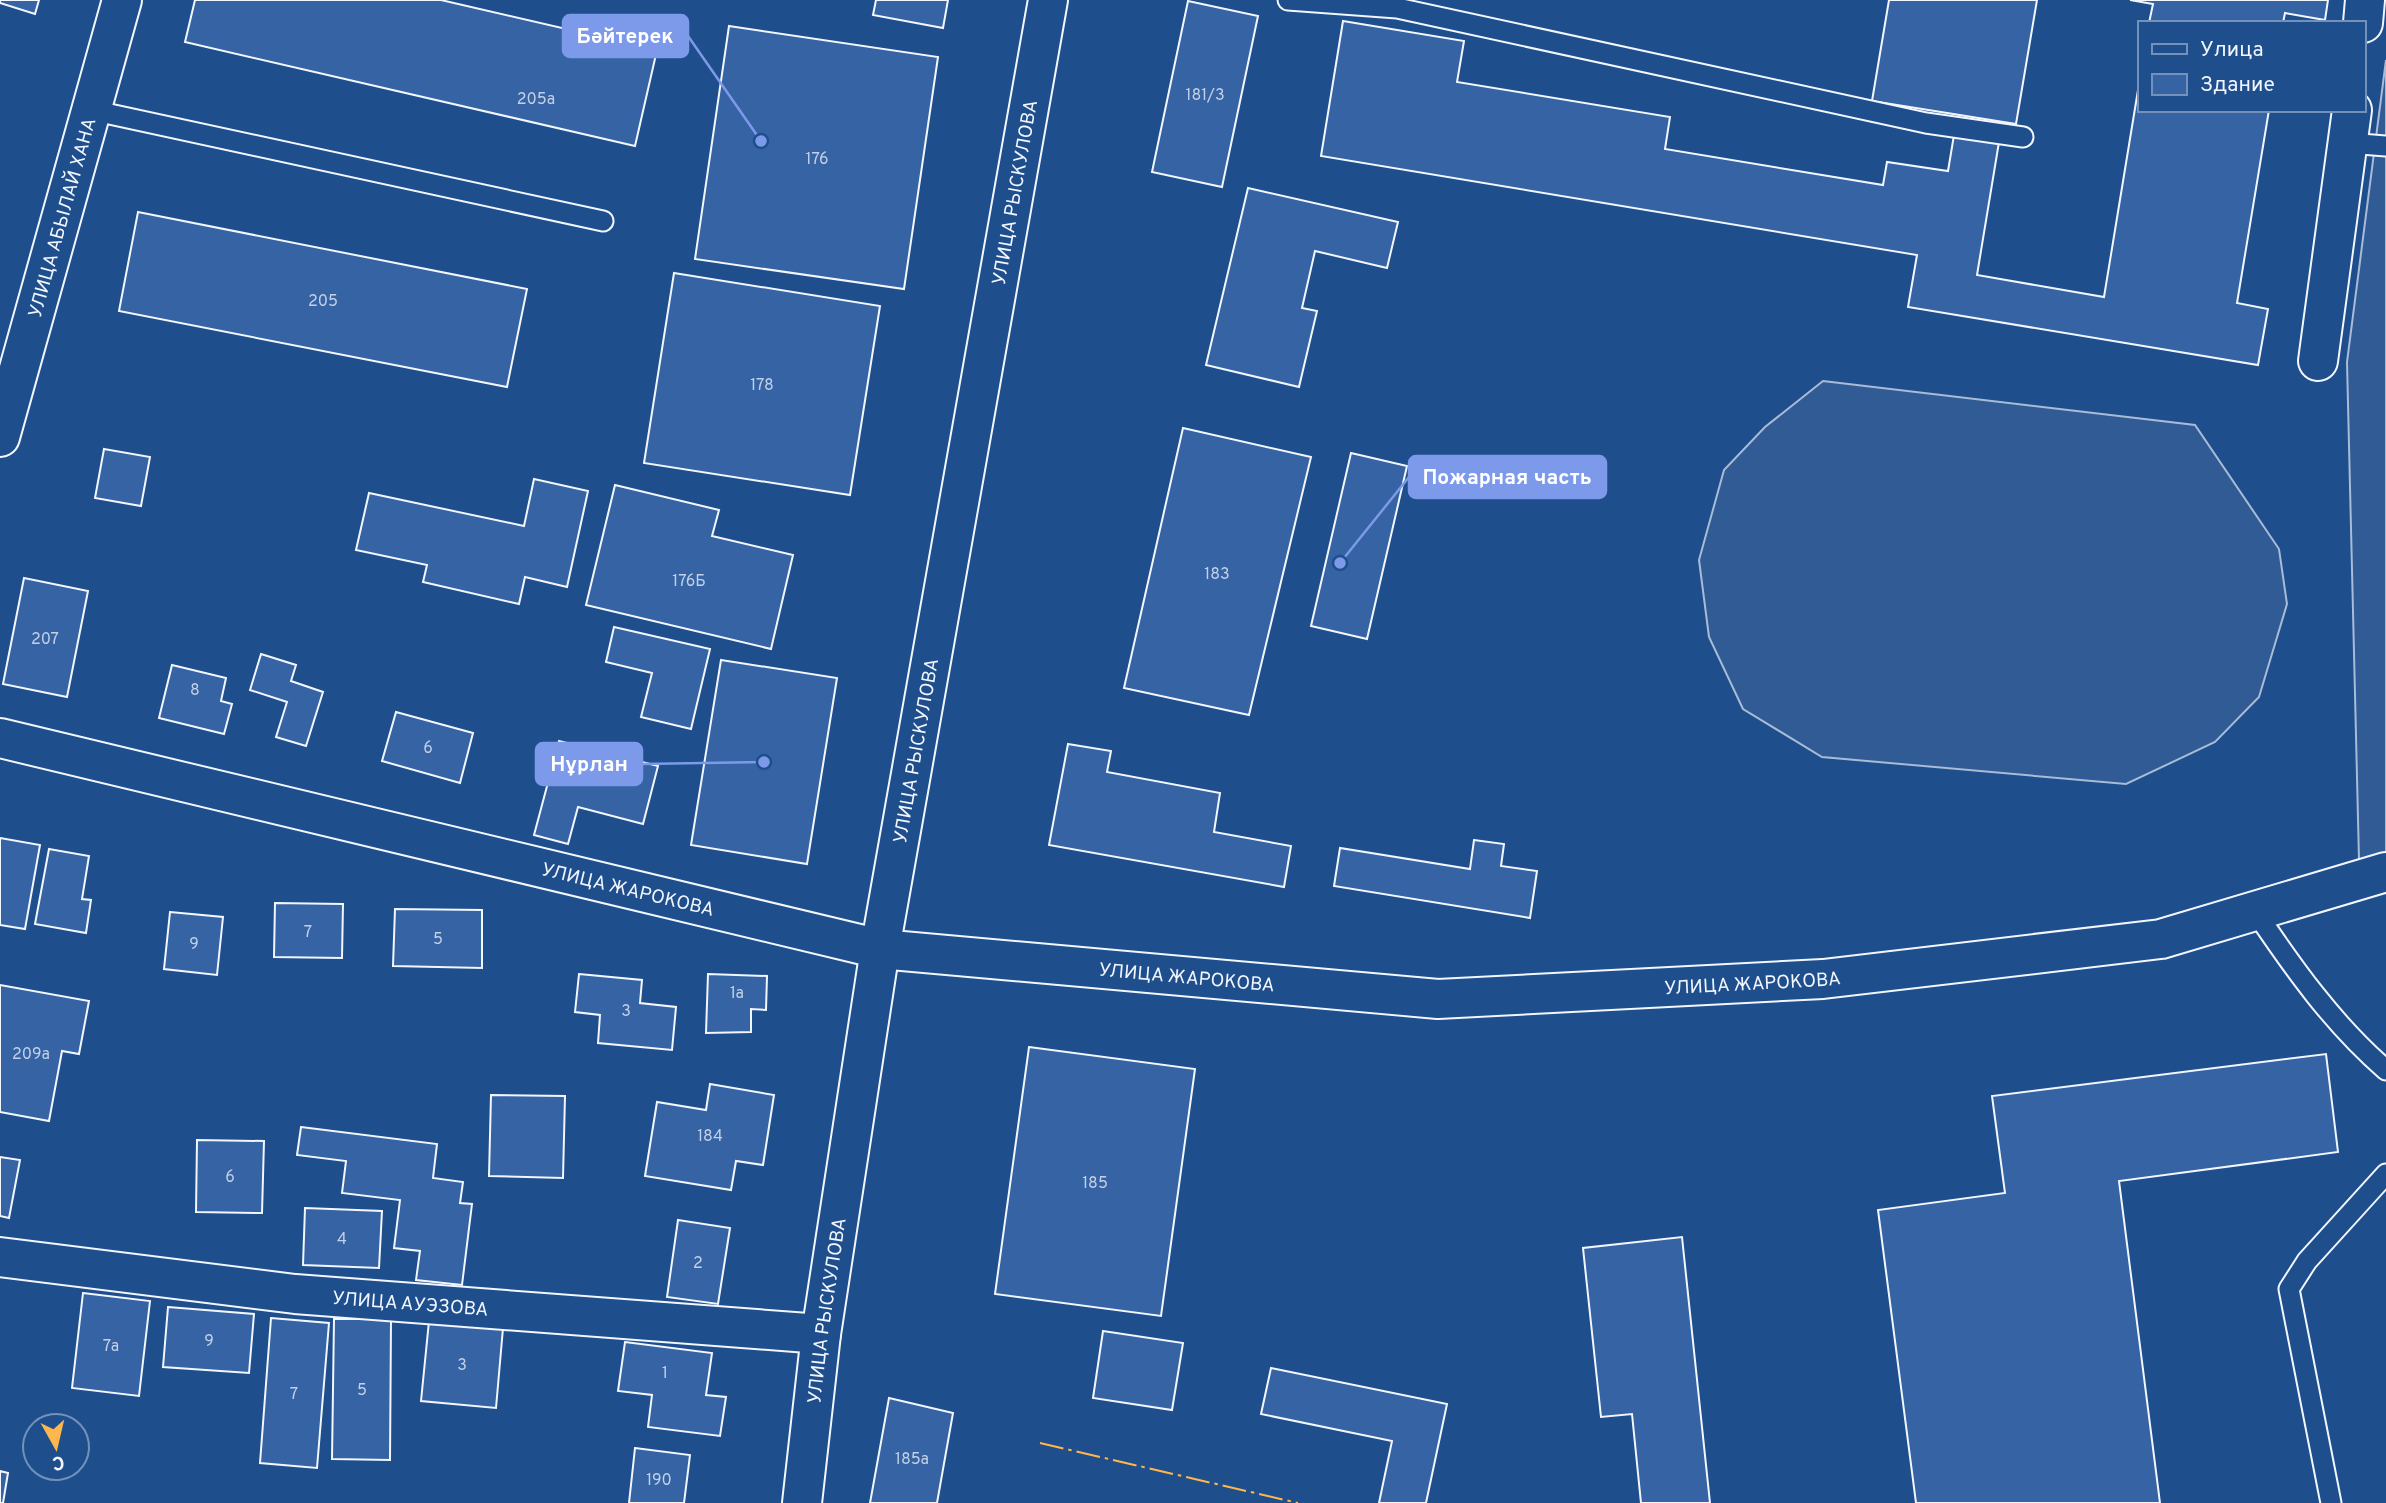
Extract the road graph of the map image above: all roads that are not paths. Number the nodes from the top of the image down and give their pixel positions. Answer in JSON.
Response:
{"nodes":[{"id":1,"x":122,"y":0,"type":"edge"},
{"id":2,"x":1048,"y":0,"type":"edge"},
{"id":3,"x":1288,"y":0,"type":"edge"},
{"id":4,"x":2365,"y":0,"type":"edge"},
{"id":5,"x":2362,"y":21,"type":"edge"},
{"id":6,"x":91,"y":110,"type":"junction"},
{"id":7,"x":2350,"y":126,"type":"edge"},
{"id":8,"x":2023,"y":137,"type":"dead end"},
{"id":9,"x":2386,"y":146,"type":"edge"},
{"id":10,"x":603,"y":221,"type":"dead end"},
{"id":11,"x":2318,"y":361,"type":"dead end"},
{"id":12,"x":0,"y":438,"type":"edge"},
{"id":13,"x":0,"y":738,"type":"edge"},
{"id":14,"x":2386,"y":872,"type":"edge"},
{"id":15,"x":2255,"y":911,"type":"junction"},
{"id":16,"x":880,"y":949,"type":"junction"},
{"id":17,"x":2386,"y":1070,"type":"edge"},
{"id":18,"x":2386,"y":1174,"type":"edge"},
{"id":19,"x":0,"y":1257,"type":"edge"},
{"id":20,"x":821,"y":1335,"type":"junction"},
{"id":21,"x":803,"y":1503,"type":"edge"},
{"id":22,"x":2331,"y":1503,"type":"edge"}],
"edges":[{"from":1,"to":6,"type":"street","name":"УЛИЦА АБЫЛАЙ ХАНА"},
{"from":2,"to":16,"type":"street","name":"УЛИЦА РЫСКУЛОВА"},
{"from":3,"to":8,"type":"lane"},
{"from":4,"to":5,"type":"street"},
{"from":6,"to":10,"type":"lane"},
{"from":6,"to":12,"type":"street","name":"УЛИЦА АБЫЛАЙ ХАНА"},
{"from":7,"to":9,"type":"lane"},
{"from":7,"to":11,"type":"street"},
{"from":13,"to":16,"type":"street","name":"УЛИЦА ЖАРОКОВА"},
{"from":14,"to":15,"type":"street","name":"УЛИЦА ЖАРОКОВА"},
{"from":15,"to":16,"type":"street","name":"УЛИЦА ЖАРОКОВА"},
{"from":15,"to":17,"type":"lane"},
{"from":16,"to":20,"type":"street","name":"УЛИЦА РЫСКУЛОВА"},
{"from":18,"to":22,"type":"lane"},
{"from":19,"to":20,"type":"street","name":"УЛИЦА АУЭЗОВА"},
{"from":20,"to":21,"type":"street","name":"УЛИЦА РЫСКУЛОВА"}]}
